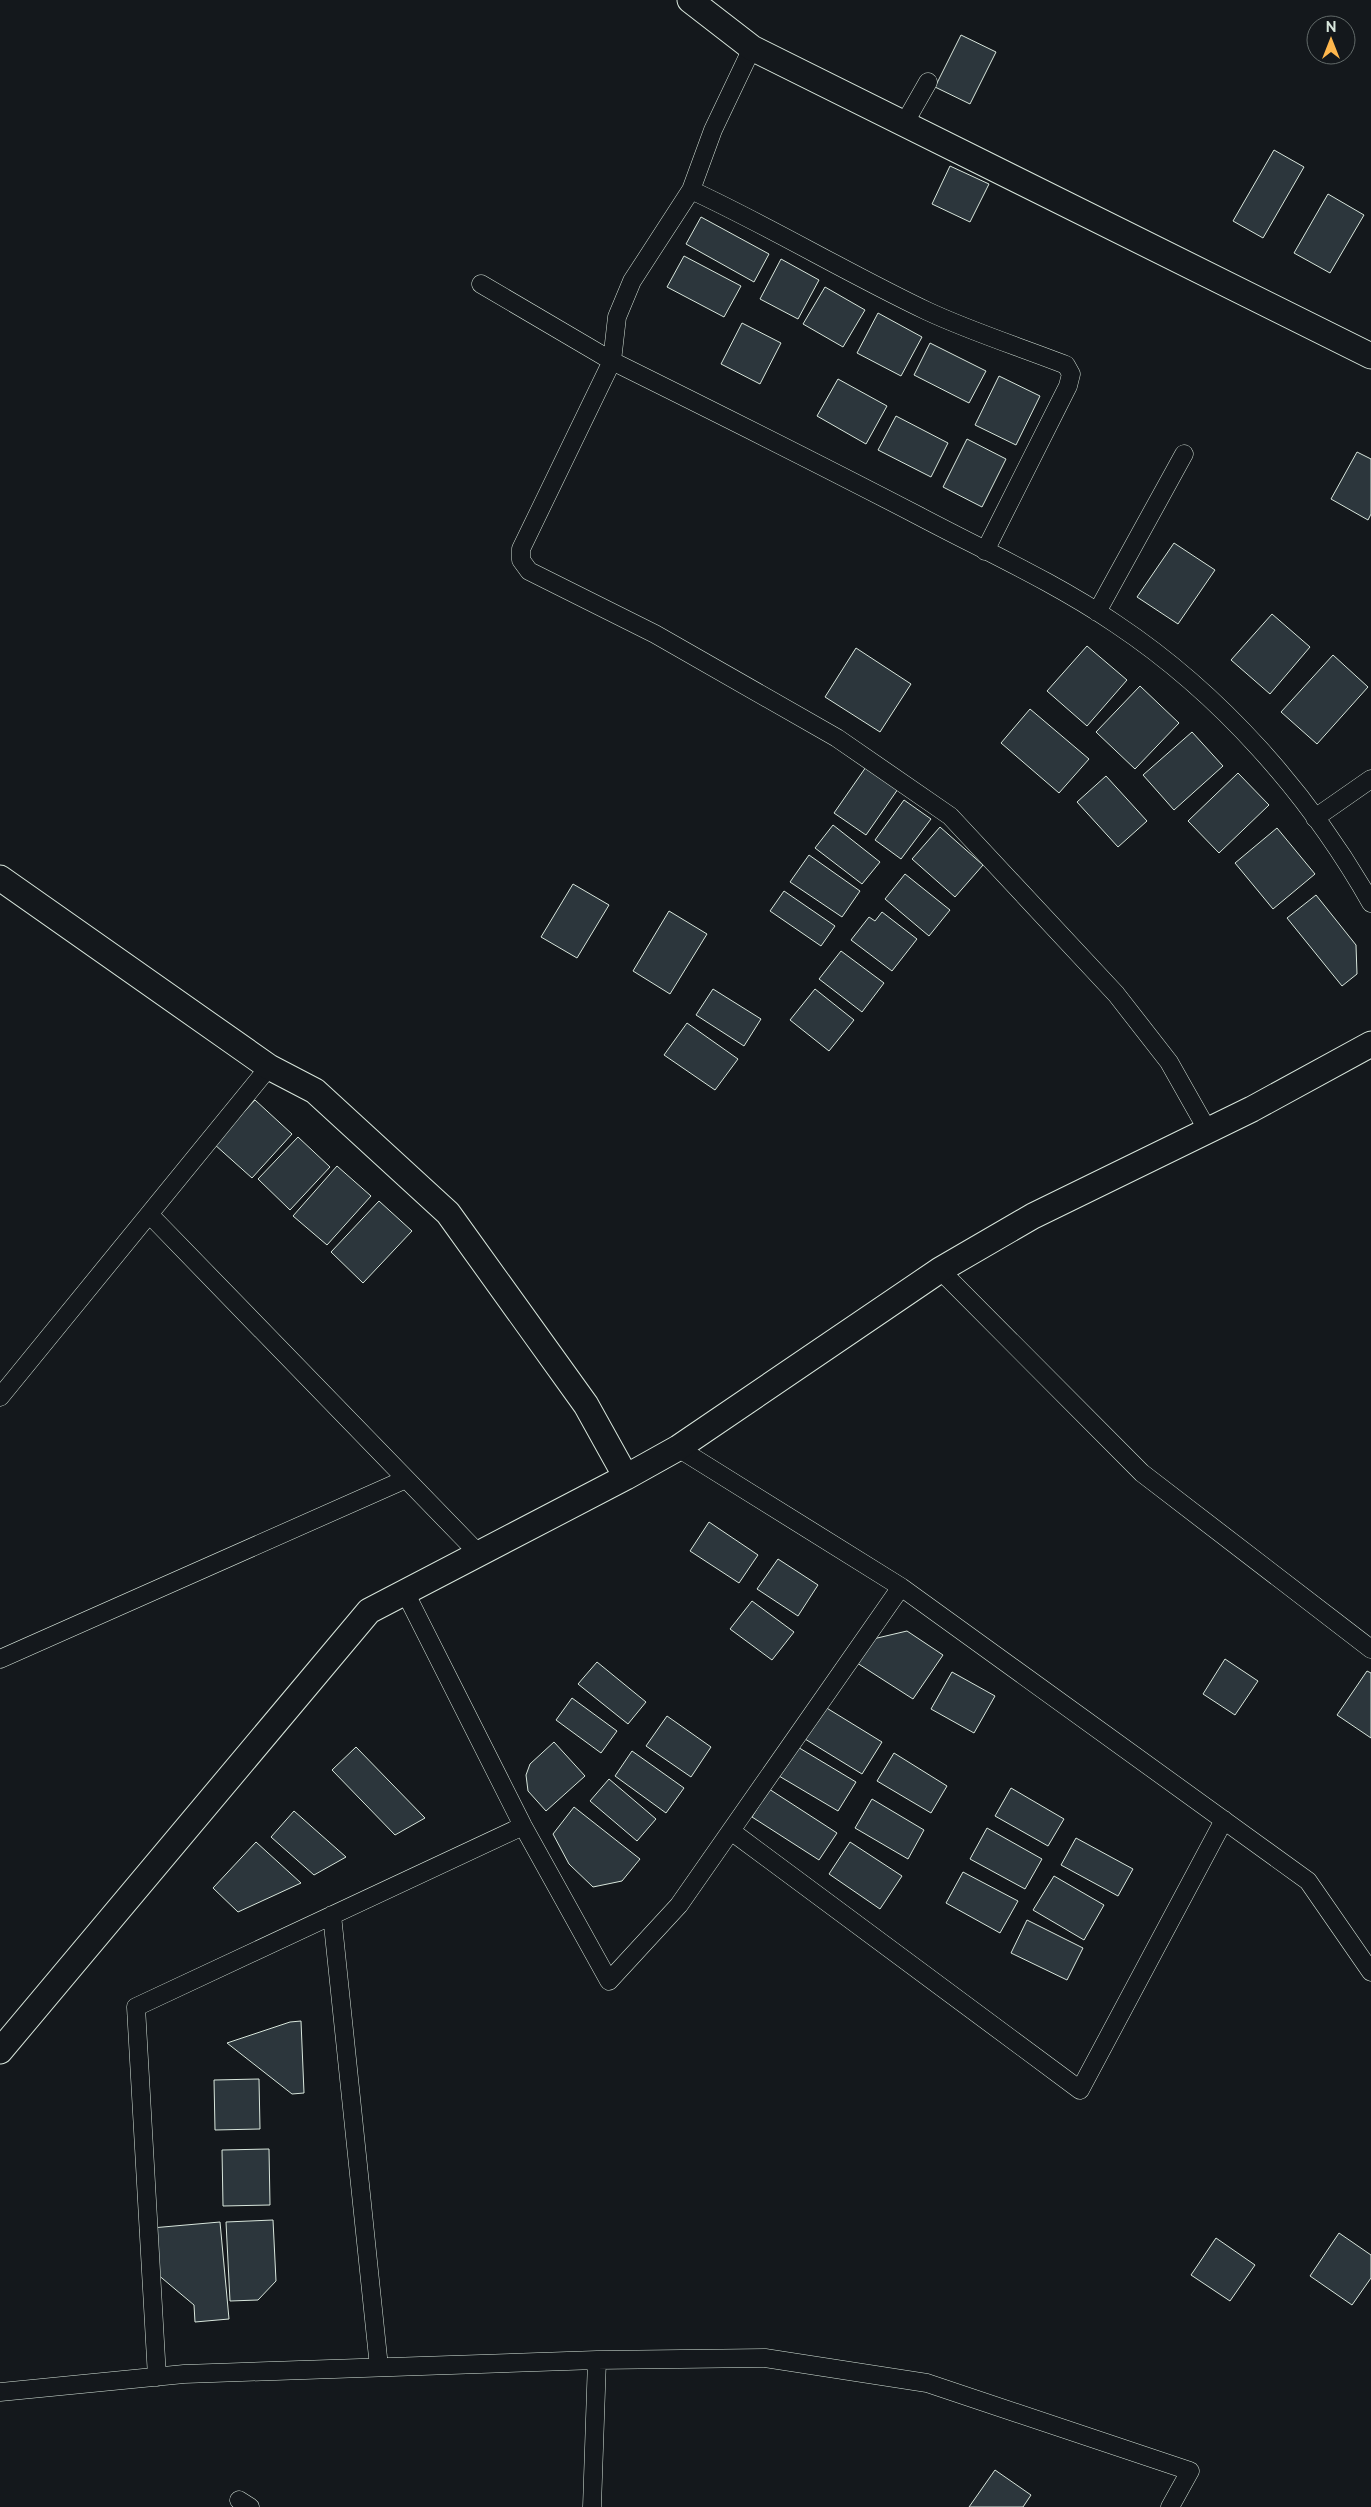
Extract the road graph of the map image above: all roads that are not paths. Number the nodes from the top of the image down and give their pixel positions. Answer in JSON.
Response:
{"nodes":[{"id":1,"x":690,"y":0,"type":"edge"},
{"id":2,"x":752,"y":48,"type":"junction"},
{"id":3,"x":928,"y":82,"type":"dead end"},
{"id":4,"x":904,"y":124,"type":"junction"},
{"id":5,"x":691,"y":190,"type":"junction"},
{"id":6,"x":481,"y":284,"type":"dead end"},
{"id":7,"x":1371,"y":356,"type":"edge"},
{"id":8,"x":612,"y":361,"type":"junction"},
{"id":9,"x":1184,"y":454,"type":"dead end"},
{"id":10,"x":984,"y":550,"type":"junction"},
{"id":11,"x":1097,"y":612,"type":"junction"},
{"id":12,"x":1371,"y":779,"type":"edge"},
{"id":13,"x":1315,"y":818,"type":"junction"},
{"id":14,"x":0,"y":878,"type":"edge"},
{"id":15,"x":1371,"y":903,"type":"edge"},
{"id":16,"x":1371,"y":1044,"type":"edge"},
{"id":17,"x":269,"y":1067,"type":"junction"},
{"id":18,"x":1208,"y":1131,"type":"junction"},
{"id":19,"x":149,"y":1214,"type":"junction"},
{"id":20,"x":940,"y":1270,"type":"junction"},
{"id":21,"x":0,"y":1397,"type":"edge"},
{"id":22,"x":678,"y":1448,"type":"junction"},
{"id":23,"x":626,"y":1477,"type":"junction"},
{"id":24,"x":406,"y":1479,"type":"junction"},
{"id":25,"x":479,"y":1554,"type":"junction"},
{"id":26,"x":901,"y":1588,"type":"junction"},
{"id":27,"x":405,"y":1592,"type":"junction"},
{"id":28,"x":1371,"y":1649,"type":"edge"},
{"id":29,"x":0,"y":1659,"type":"edge"},
{"id":30,"x":1224,"y":1820,"type":"junction"},
{"id":31,"x":523,"y":1826,"type":"junction"},
{"id":32,"x":731,"y":1831,"type":"junction"},
{"id":33,"x":332,"y":1915,"type":"junction"},
{"id":34,"x":1371,"y":1972,"type":"edge"},
{"id":35,"x":0,"y":2052,"type":"edge"},
{"id":36,"x":597,"y":2360,"type":"junction"},
{"id":37,"x":379,"y":2367,"type":"junction"},
{"id":38,"x":158,"y":2377,"type":"junction"},
{"id":39,"x":0,"y":2392,"type":"edge"},
{"id":40,"x":592,"y":2507,"type":"edge"},
{"id":41,"x":1170,"y":2507,"type":"edge"}],
"edges":[{"from":1,"to":2,"type":"street"},
{"from":2,"to":4,"type":"street"},
{"from":2,"to":5,"type":"street"},
{"from":3,"to":4,"type":"street"},
{"from":4,"to":7,"type":"street"},
{"from":5,"to":8,"type":"street"},
{"from":5,"to":10,"type":"street"},
{"from":6,"to":8,"type":"street"},
{"from":8,"to":10,"type":"street"},
{"from":8,"to":18,"type":"street"},
{"from":9,"to":11,"type":"street"},
{"from":10,"to":11,"type":"street"},
{"from":11,"to":13,"type":"street"},
{"from":12,"to":13,"type":"street"},
{"from":13,"to":15,"type":"street"},
{"from":14,"to":17,"type":"street"},
{"from":16,"to":18,"type":"street"},
{"from":17,"to":19,"type":"street"},
{"from":17,"to":23,"type":"street"},
{"from":18,"to":20,"type":"street"},
{"from":19,"to":21,"type":"street"},
{"from":19,"to":24,"type":"street"},
{"from":20,"to":22,"type":"street"},
{"from":20,"to":28,"type":"street"},
{"from":22,"to":23,"type":"street"},
{"from":22,"to":26,"type":"street"},
{"from":23,"to":25,"type":"street"},
{"from":24,"to":25,"type":"street"},
{"from":24,"to":29,"type":"street"},
{"from":25,"to":27,"type":"street"},
{"from":26,"to":30,"type":"street"},
{"from":26,"to":32,"type":"street"},
{"from":27,"to":31,"type":"street"},
{"from":27,"to":35,"type":"street"},
{"from":30,"to":32,"type":"street"},
{"from":30,"to":34,"type":"street"},
{"from":31,"to":32,"type":"street"},
{"from":31,"to":33,"type":"street"},
{"from":33,"to":37,"type":"street"},
{"from":33,"to":38,"type":"street"},
{"from":36,"to":37,"type":"street"},
{"from":36,"to":40,"type":"street"},
{"from":36,"to":41,"type":"street"},
{"from":37,"to":38,"type":"street"},
{"from":38,"to":39,"type":"street"}]}
